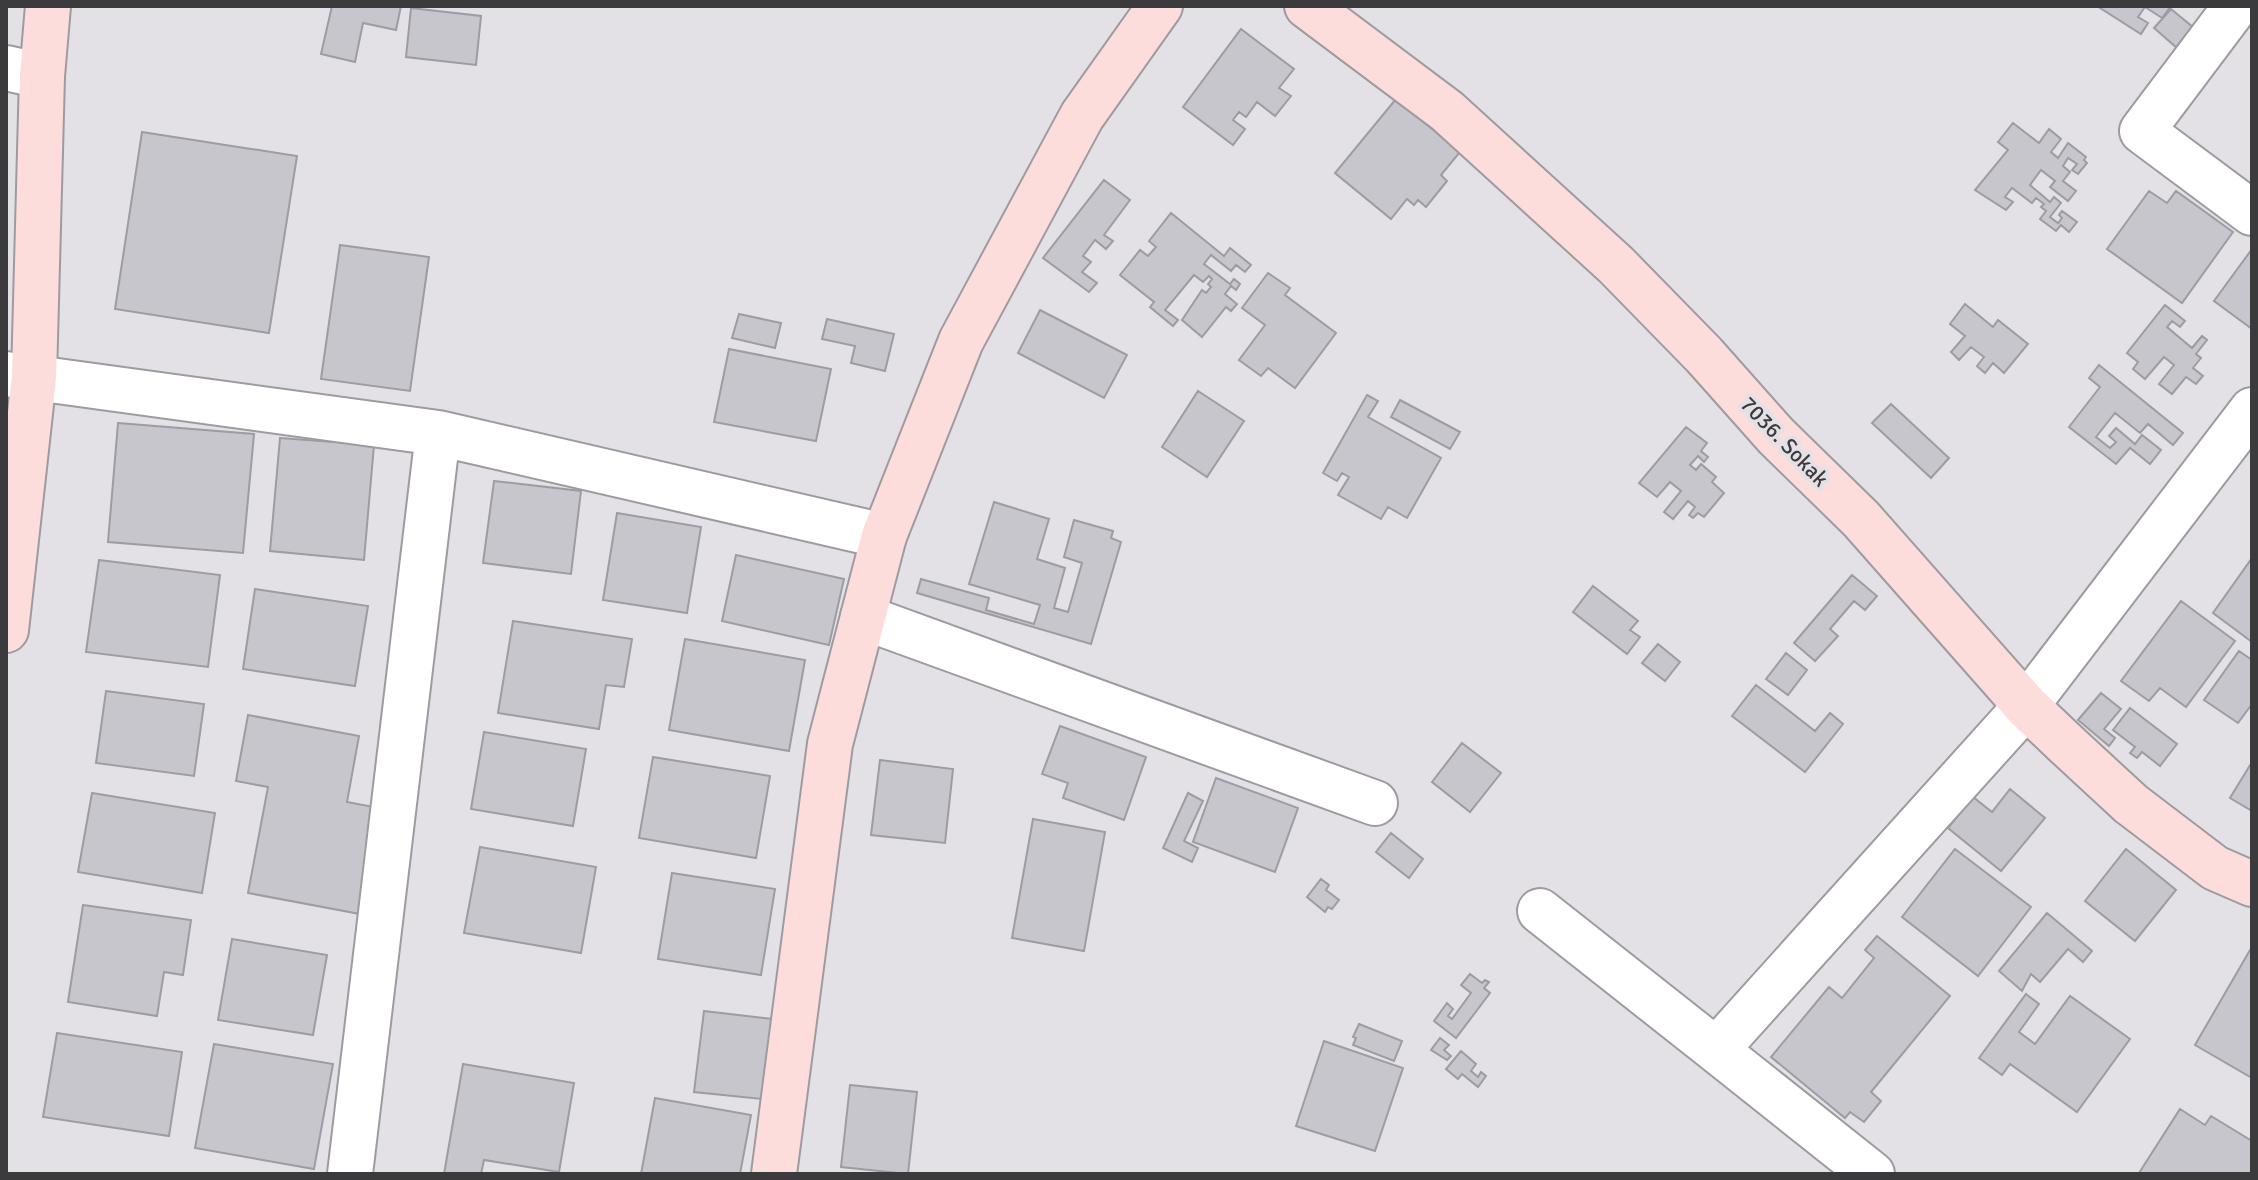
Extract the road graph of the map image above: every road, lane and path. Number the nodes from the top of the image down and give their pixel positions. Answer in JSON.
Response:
{"nodes":[{"id":1,"x":48,"y":6,"type":"edge"},
{"id":2,"x":1160,"y":6,"type":"edge"},
{"id":3,"x":1307,"y":6,"type":"edge"},
{"id":4,"x":2236,"y":6,"type":"edge"},
{"id":5,"x":24,"y":72,"type":"edge"},
{"id":6,"x":2252,"y":213,"type":"edge"},
{"id":7,"x":20,"y":375,"type":"edge"},
{"id":8,"x":2252,"y":410,"type":"edge"},
{"id":9,"x":438,"y":433,"type":"junction"},
{"id":10,"x":884,"y":536,"type":"junction"},
{"id":11,"x":863,"y":617,"type":"junction"},
{"id":12,"x":6,"y":630,"type":"edge"},
{"id":13,"x":2026,"y":706,"type":"junction"},
{"id":14,"x":1375,"y":803,"type":"dead end"},
{"id":15,"x":2252,"y":884,"type":"edge"},
{"id":16,"x":1540,"y":911,"type":"dead end"},
{"id":17,"x":1716,"y":1050,"type":"junction"},
{"id":18,"x":350,"y":1174,"type":"edge"},
{"id":19,"x":774,"y":1174,"type":"edge"},
{"id":20,"x":1872,"y":1174,"type":"edge"}],
"edges":[{"from":1,"to":5,"type":"street"},
{"from":2,"to":10,"type":"street"},
{"from":3,"to":13,"type":"street","name":"7036. Sokak"},
{"from":4,"to":6,"type":"street"},
{"from":5,"to":7,"type":"street"},
{"from":7,"to":9,"type":"street"},
{"from":7,"to":12,"type":"street"},
{"from":8,"to":13,"type":"street"},
{"from":9,"to":10,"type":"street"},
{"from":9,"to":18,"type":"street"},
{"from":10,"to":11,"type":"street"},
{"from":11,"to":14,"type":"street"},
{"from":11,"to":19,"type":"street"},
{"from":13,"to":15,"type":"street","name":"7036. Sokak"},
{"from":13,"to":17,"type":"street"},
{"from":16,"to":17,"type":"street"},
{"from":17,"to":20,"type":"street"}]}
